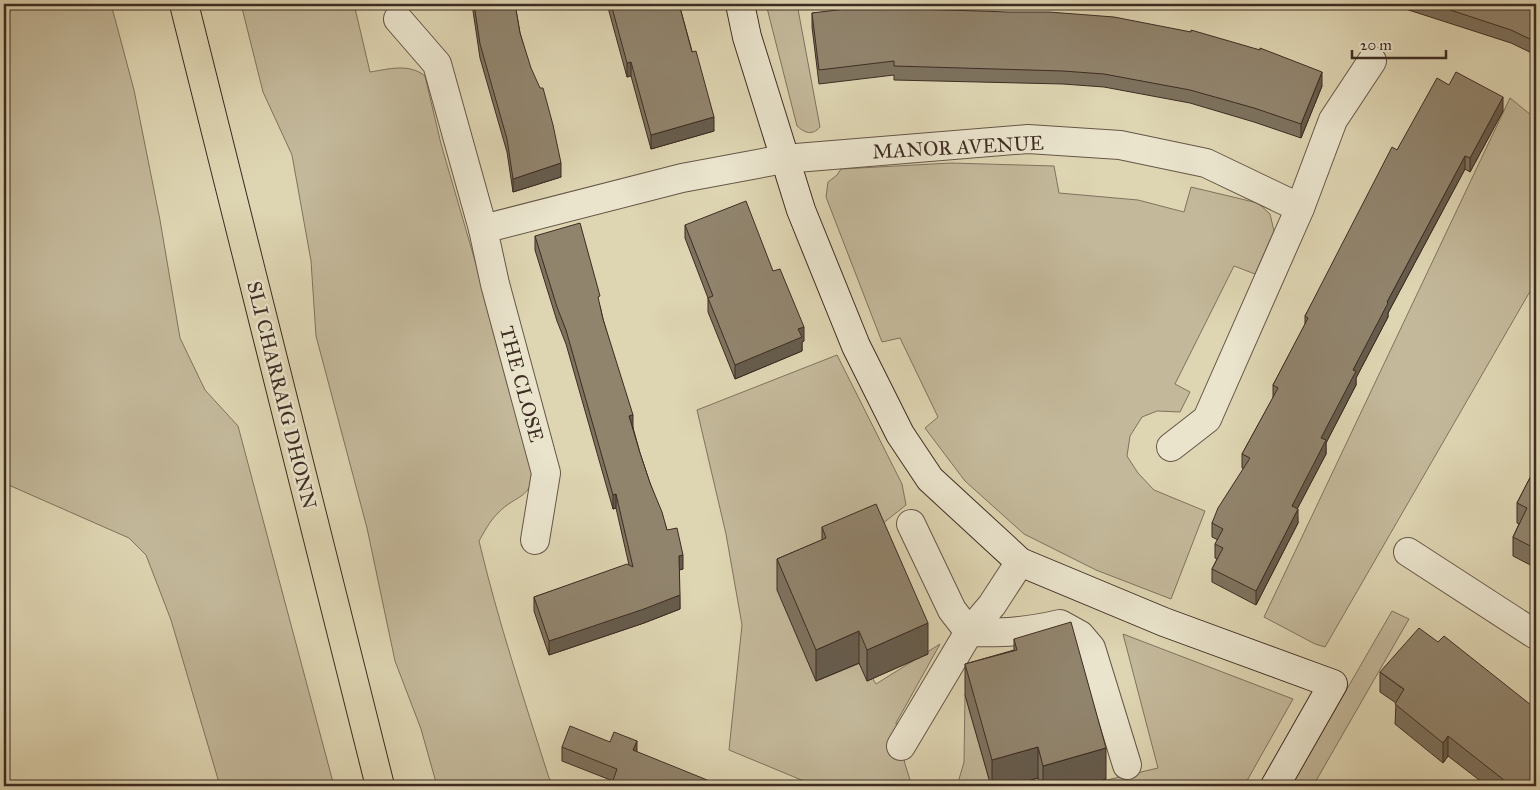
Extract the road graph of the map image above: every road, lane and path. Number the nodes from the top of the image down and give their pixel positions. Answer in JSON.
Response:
{"nodes":[{"id":1,"x":184,"y":4,"type":"edge"},
{"id":2,"x":740,"y":4,"type":"edge"},
{"id":3,"x":398,"y":19,"type":"dead end"},
{"id":4,"x":1372,"y":61,"type":"dead end"},
{"id":5,"x":784,"y":159,"type":"junction"},
{"id":6,"x":1300,"y":208,"type":"junction"},
{"id":7,"x":484,"y":228,"type":"junction"},
{"id":8,"x":1171,"y":447,"type":"dead end"},
{"id":9,"x":911,"y":524,"type":"dead end"},
{"id":10,"x":535,"y":540,"type":"dead end"},
{"id":11,"x":1408,"y":552,"type":"dead end"},
{"id":12,"x":1020,"y":562,"type":"junction"},
{"id":13,"x":969,"y":632,"type":"junction"},
{"id":14,"x":1536,"y":635,"type":"edge"},
{"id":15,"x":902,"y":746,"type":"dead end"},
{"id":16,"x":1127,"y":765,"type":"dead end"},
{"id":17,"x":380,"y":786,"type":"edge"},
{"id":18,"x":1275,"y":786,"type":"edge"}],
"edges":[{"from":1,"to":17,"type":"highway","name":"SLI CHARRAIG DHONN"},
{"from":2,"to":5,"type":"street"},
{"from":3,"to":7,"type":"street","name":"THE CLOSE"},
{"from":4,"to":6,"type":"street"},
{"from":5,"to":6,"type":"street","name":"MANOR AVENUE"},
{"from":5,"to":7,"type":"street"},
{"from":5,"to":12,"type":"street"},
{"from":6,"to":8,"type":"street"},
{"from":7,"to":10,"type":"street","name":"THE CLOSE"},
{"from":9,"to":13,"type":"street"},
{"from":11,"to":14,"type":"street"},
{"from":12,"to":13,"type":"street"},
{"from":12,"to":18,"type":"street"},
{"from":13,"to":15,"type":"street"},
{"from":13,"to":16,"type":"street"}]}
